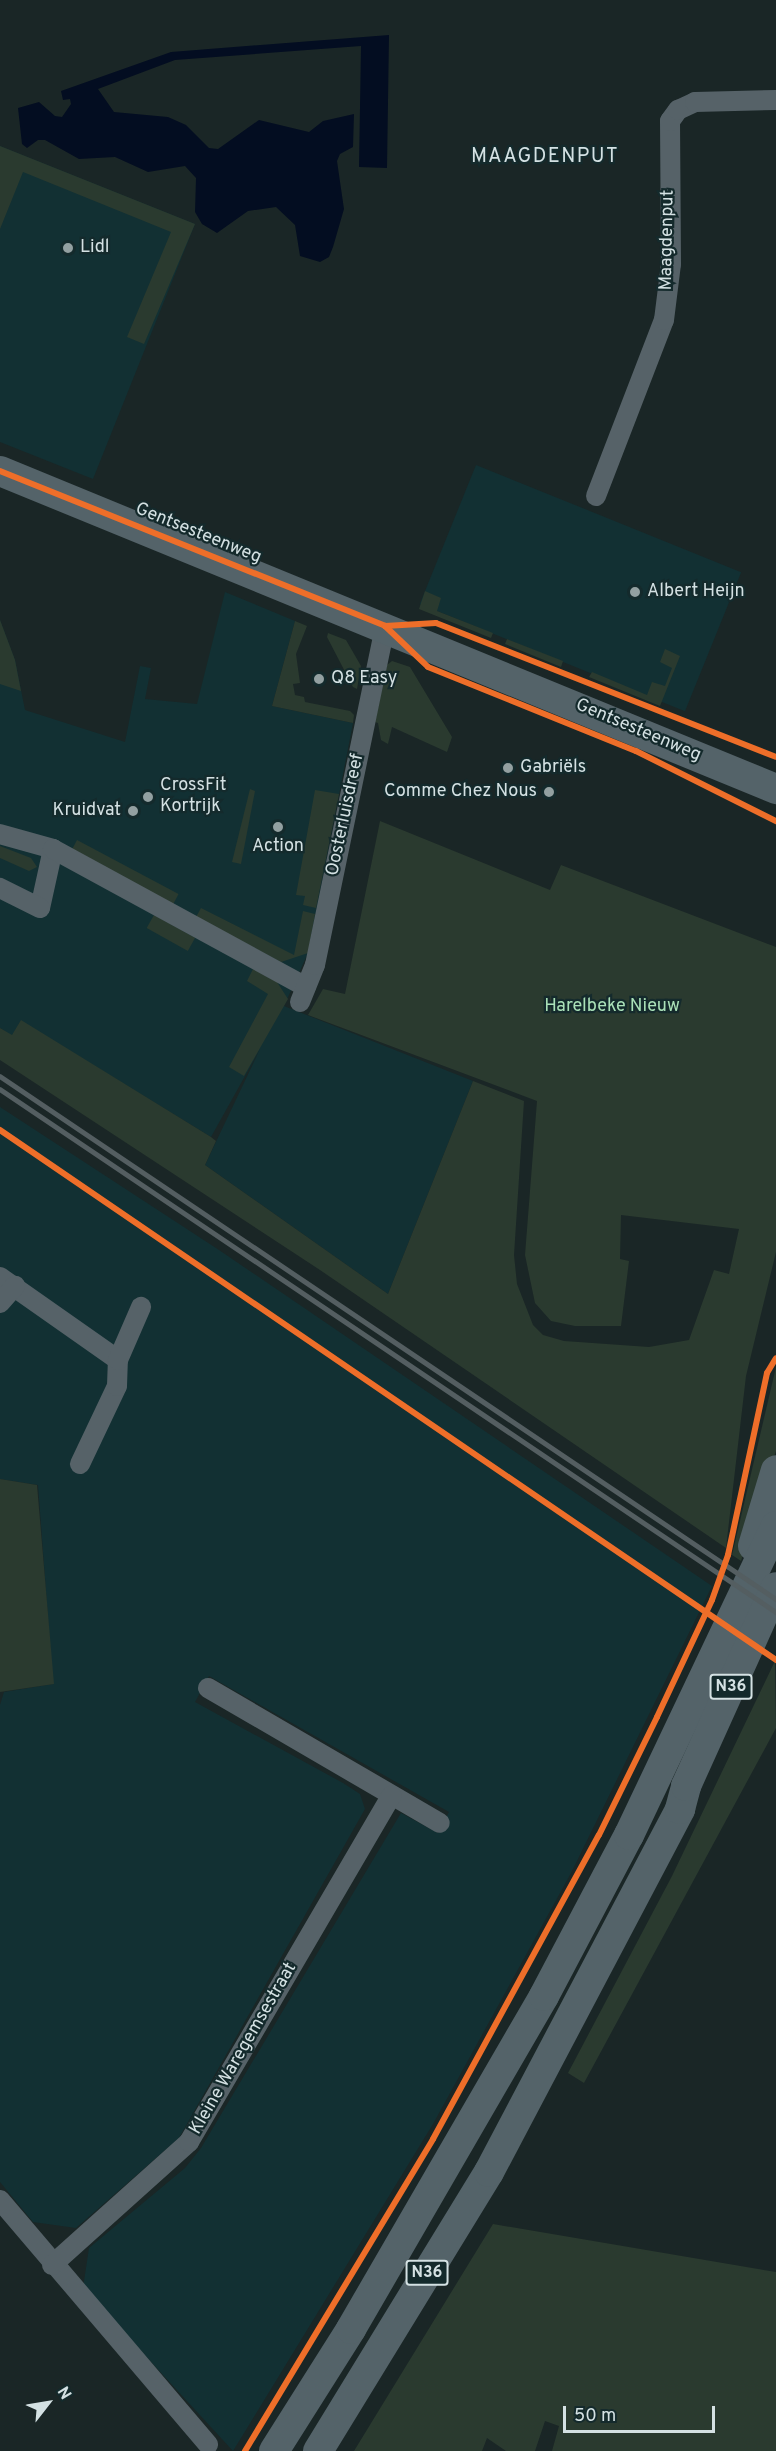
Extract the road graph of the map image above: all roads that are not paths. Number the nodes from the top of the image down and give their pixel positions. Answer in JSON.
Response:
{"nodes":[{"id":1,"x":776,"y":100,"type":"edge"},
{"id":2,"x":0,"y":471,"type":"edge"},
{"id":3,"x":596,"y":496,"type":"dead end"},
{"id":4,"x":385,"y":626,"type":"junction"},
{"id":5,"x":776,"y":789,"type":"edge"},
{"id":6,"x":0,"y":834,"type":"edge"},
{"id":7,"x":53,"y":849,"type":"junction"},
{"id":8,"x":0,"y":888,"type":"edge"},
{"id":9,"x":7,"y":1282,"type":"edge"},
{"id":10,"x":0,"y":1303,"type":"edge"},
{"id":11,"x":141,"y":1307,"type":"dead end"},
{"id":12,"x":118,"y":1360,"type":"junction"},
{"id":13,"x":80,"y":1464,"type":"dead end"},
{"id":14,"x":776,"y":1470,"type":"edge"},
{"id":15,"x":776,"y":1526,"type":"edge"},
{"id":16,"x":776,"y":1587,"type":"edge"},
{"id":17,"x":776,"y":1623,"type":"edge"},
{"id":18,"x":729,"y":1627,"type":"junction"},
{"id":19,"x":208,"y":1688,"type":"dead end"},
{"id":20,"x":391,"y":1796,"type":"junction"},
{"id":21,"x":680,"y":1809,"type":"junction"},
{"id":22,"x":440,"y":1823,"type":"dead end"},
{"id":23,"x":0,"y":2200,"type":"edge"},
{"id":24,"x":52,"y":2265,"type":"junction"},
{"id":25,"x":208,"y":2444,"type":"dead end"},
{"id":26,"x":274,"y":2451,"type":"edge"},
{"id":27,"x":318,"y":2451,"type":"edge"}],
"edges":[{"from":1,"to":3,"type":"street","name":"Maagdenput"},
{"from":2,"to":4,"type":"main road","name":"Gentsesteenweg"},
{"from":4,"to":5,"type":"main road","name":"Gentsesteenweg"},
{"from":4,"to":7,"type":"street","name":"Oosterluisdreef"},
{"from":6,"to":7,"type":"street"},
{"from":7,"to":8,"type":"street"},
{"from":9,"to":10,"type":"street"},
{"from":9,"to":12,"type":"street"},
{"from":11,"to":12,"type":"street"},
{"from":12,"to":13,"type":"street"},
{"from":14,"to":18,"type":"main road"},
{"from":15,"to":18,"type":"main road","number":"N36"},
{"from":16,"to":21,"type":"main road","number":"N36"},
{"from":17,"to":21,"type":"main road"},
{"from":18,"to":26,"type":"main road","number":"N36"},
{"from":19,"to":20,"type":"street"},
{"from":20,"to":22,"type":"street"},
{"from":20,"to":24,"type":"street","name":"Kleine Waregemsestraat"},
{"from":21,"to":27,"type":"main road","number":"N36"},
{"from":23,"to":24,"type":"street"},
{"from":24,"to":25,"type":"street"}]}
